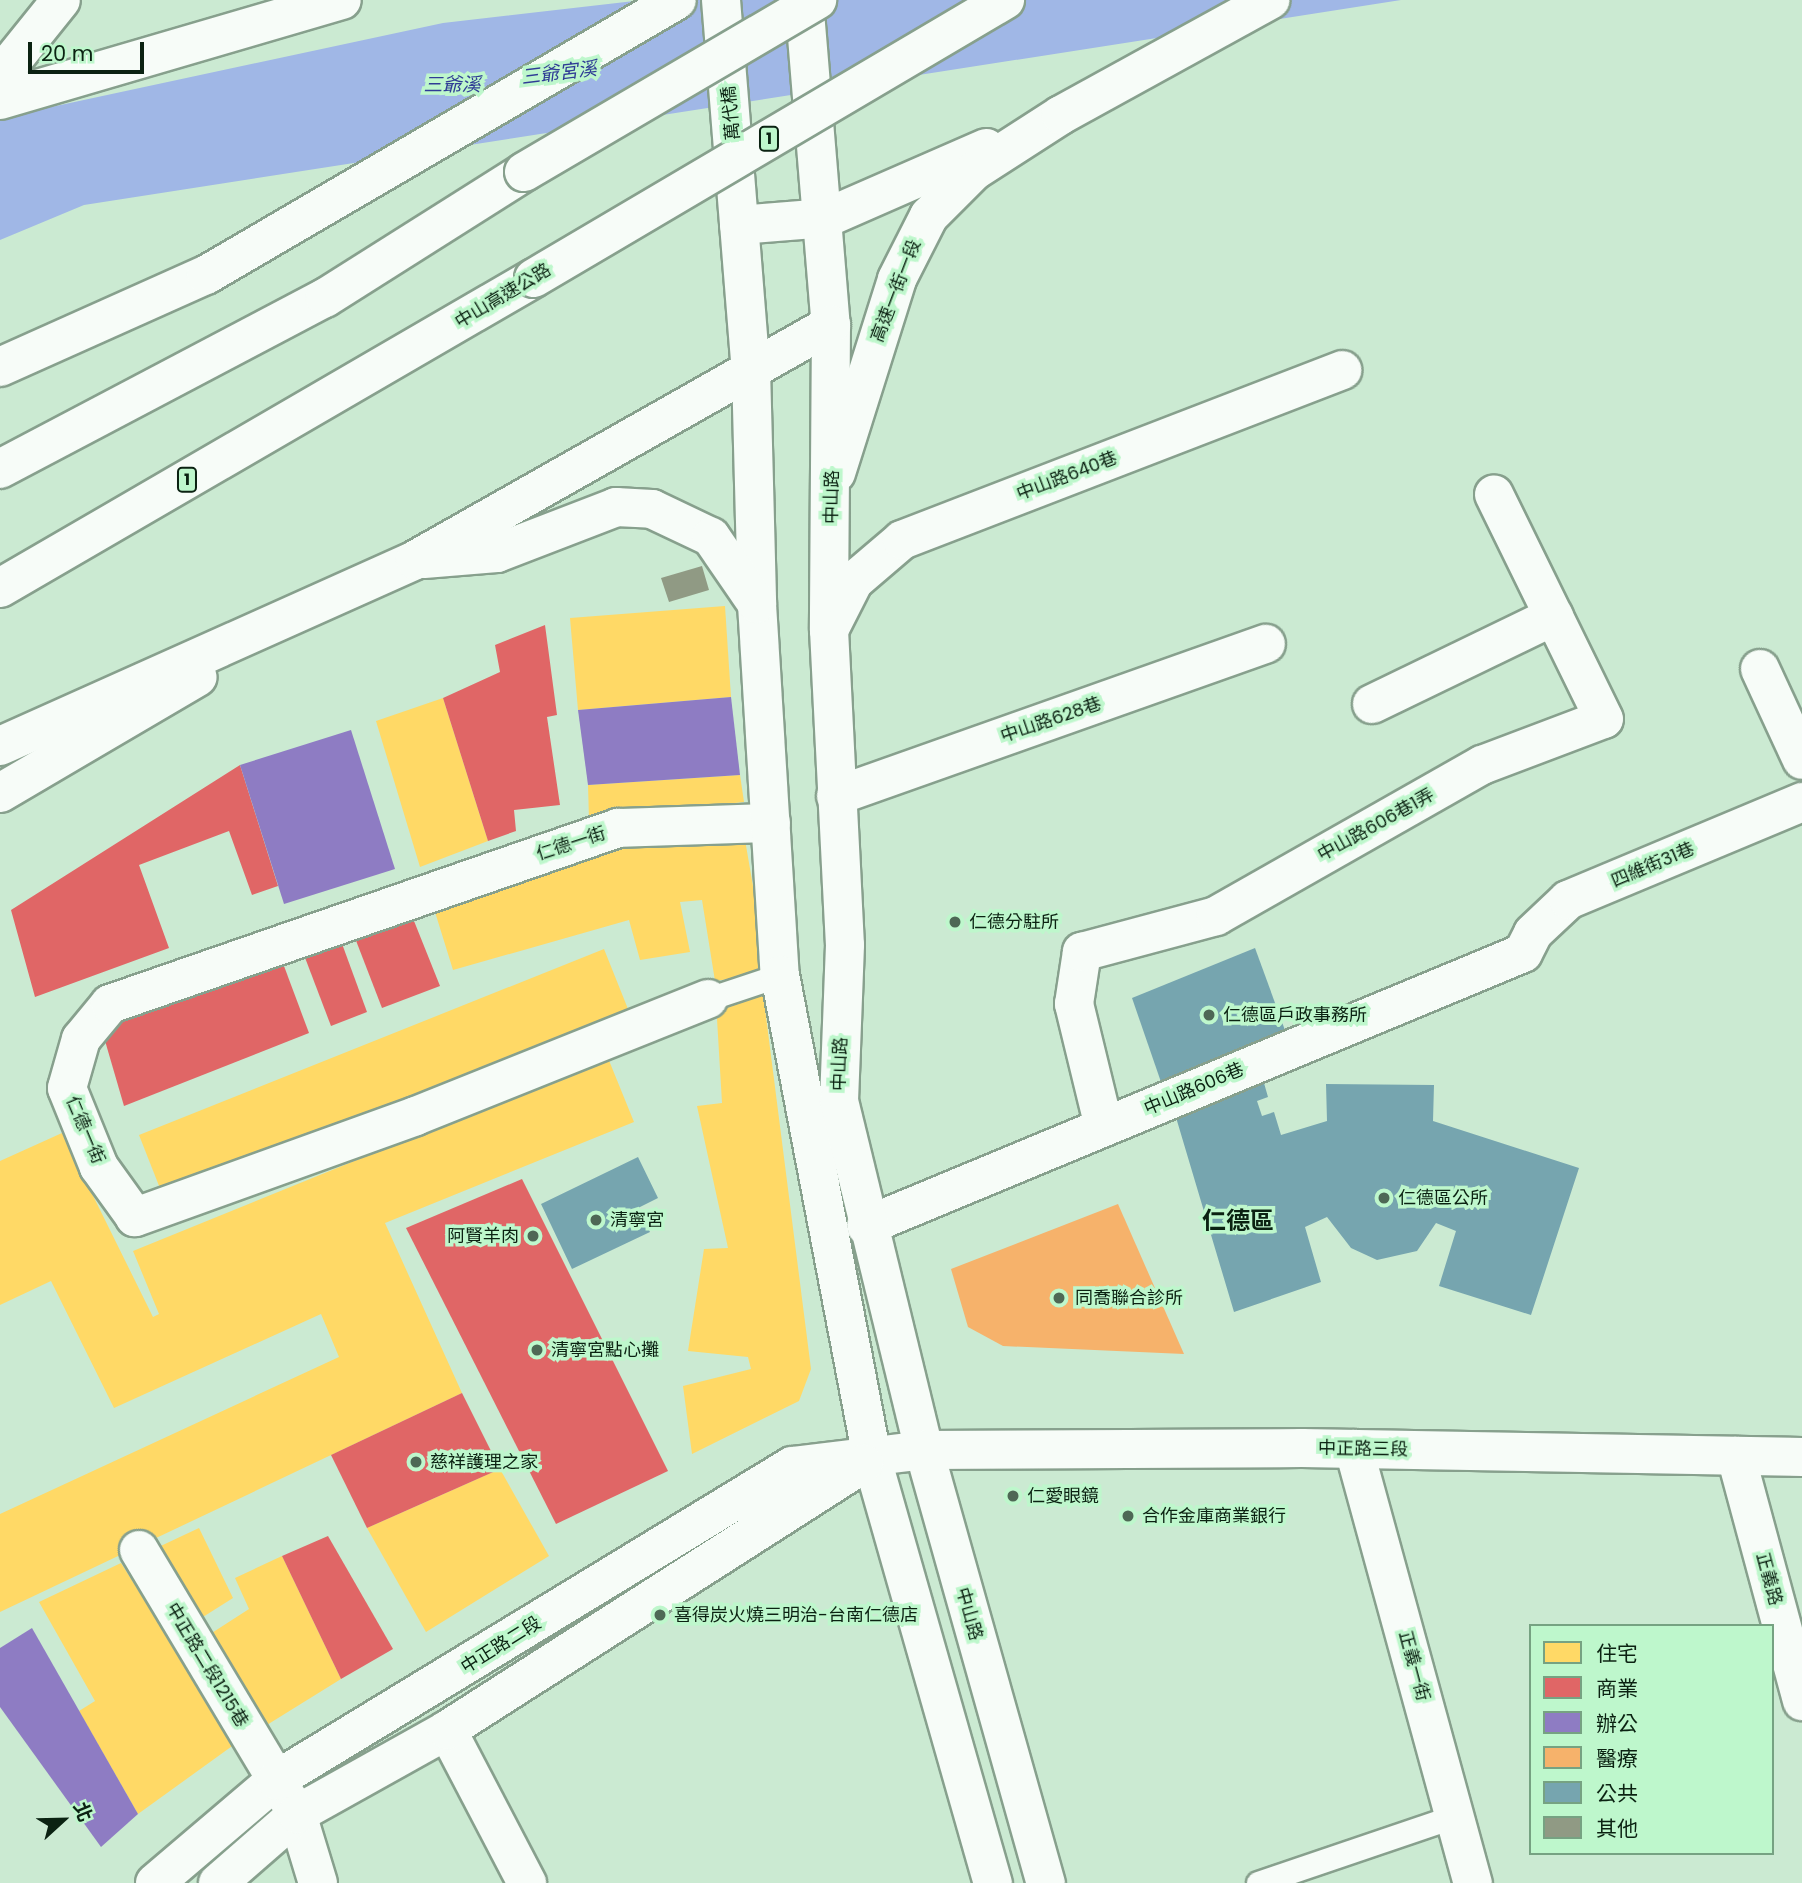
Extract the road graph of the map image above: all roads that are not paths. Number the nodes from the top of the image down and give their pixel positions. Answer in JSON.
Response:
{"nodes":[{"id":1,"x":342,"y":0,"type":"edge"},
{"id":2,"x":677,"y":0,"type":"edge"},
{"id":3,"x":721,"y":0,"type":"edge"},
{"id":4,"x":804,"y":0,"type":"edge"},
{"id":5,"x":817,"y":0,"type":"edge"},
{"id":6,"x":1005,"y":0,"type":"edge"},
{"id":7,"x":1270,"y":0,"type":"edge"},
{"id":8,"x":50,"y":12,"type":"edge"},
{"id":9,"x":0,"y":76,"type":"edge"},
{"id":10,"x":0,"y":100,"type":"edge"},
{"id":11,"x":1061,"y":115,"type":"junction"},
{"id":12,"x":738,"y":207,"type":"junction"},
{"id":13,"x":826,"y":218,"type":"junction"},
{"id":14,"x":831,"y":325,"type":"junction"},
{"id":15,"x":0,"y":367,"type":"edge"},
{"id":16,"x":751,"y":369,"type":"junction"},
{"id":17,"x":1342,"y":370,"type":"dead end"},
{"id":18,"x":0,"y":469,"type":"edge"},
{"id":19,"x":832,"y":488,"type":"junction"},
{"id":20,"x":1494,"y":494,"type":"dead end"},
{"id":21,"x":415,"y":560,"type":"junction"},
{"id":22,"x":0,"y":588,"type":"edge"},
{"id":23,"x":757,"y":604,"type":"junction"},
{"id":24,"x":1554,"y":616,"type":"junction"},
{"id":25,"x":277,"y":623,"type":"junction"},
{"id":26,"x":829,"y":630,"type":"junction"},
{"id":27,"x":1266,"y":644,"type":"dead end"},
{"id":28,"x":1760,"y":669,"type":"dead end"},
{"id":29,"x":1372,"y":704,"type":"dead end"},
{"id":30,"x":0,"y":747,"type":"edge"},
{"id":31,"x":1802,"y":760,"type":"edge"},
{"id":32,"x":0,"y":793,"type":"edge"},
{"id":33,"x":836,"y":796,"type":"junction"},
{"id":34,"x":1802,"y":803,"type":"edge"},
{"id":35,"x":771,"y":823,"type":"junction"},
{"id":36,"x":1523,"y":953,"type":"joint"},
{"id":37,"x":780,"y":975,"type":"junction"},
{"id":38,"x":709,"y":999,"type":"joint"},
{"id":39,"x":1104,"y":1127,"type":"junction"},
{"id":40,"x":866,"y":1226,"type":"junction"},
{"id":41,"x":1354,"y":1449,"type":"junction"},
{"id":42,"x":924,"y":1450,"type":"junction"},
{"id":43,"x":1736,"y":1456,"type":"junction"},
{"id":44,"x":1802,"y":1457,"type":"edge"},
{"id":45,"x":872,"y":1458,"type":"junction"},
{"id":46,"x":139,"y":1550,"type":"dead end"},
{"id":47,"x":1802,"y":1701,"type":"edge"},
{"id":48,"x":447,"y":1730,"type":"junction"},
{"id":49,"x":276,"y":1780,"type":"junction"},
{"id":50,"x":297,"y":1814,"type":"junction"},
{"id":51,"x":1455,"y":1816,"type":"junction"},
{"id":52,"x":155,"y":1883,"type":"edge"},
{"id":53,"x":218,"y":1883,"type":"edge"},
{"id":54,"x":318,"y":1883,"type":"edge"},
{"id":55,"x":527,"y":1883,"type":"edge"},
{"id":56,"x":993,"y":1883,"type":"edge"},
{"id":57,"x":1046,"y":1883,"type":"edge"},
{"id":58,"x":1258,"y":1883,"type":"edge"},
{"id":59,"x":1473,"y":1883,"type":"edge"}],
"edges":[{"from":1,"to":10,"type":"main road"},
{"from":2,"to":15,"type":"main road"},
{"from":3,"to":12,"type":"main road","name":"萬代橋","bridge":true},
{"from":4,"to":13,"type":"main road","bridge":true},
{"from":5,"to":18,"type":"main road","bridge":true},
{"from":6,"to":22,"type":"main road","name":"中山高速公路","number":"1","bridge":true},
{"from":7,"to":11,"type":"main road","name":"高速一街一段"},
{"from":8,"to":9,"type":"main road"},
{"from":11,"to":13,"type":"main road","name":"高速一街一段"},
{"from":11,"to":19,"type":"main road","name":"高速一街一段"},
{"from":12,"to":13,"type":"main road","name":"高速一街一段"},
{"from":12,"to":16,"type":"main road"},
{"from":13,"to":14,"type":"main road","name":"中山路"},
{"from":14,"to":16,"type":"main road"},
{"from":14,"to":19,"type":"main road","name":"中山路"},
{"from":16,"to":21,"type":"main road"},
{"from":16,"to":23,"type":"main road"},
{"from":17,"to":26,"type":"main road","name":"中山路640巷"},
{"from":19,"to":26,"type":"main road","name":"中山路"},
{"from":20,"to":24,"type":"main road","name":"中山路606巷1弄"},
{"from":21,"to":23,"type":"main road"},
{"from":21,"to":25,"type":"main road"},
{"from":23,"to":35,"type":"main road"},
{"from":24,"to":29,"type":"main road"},
{"from":24,"to":39,"type":"main road","name":"中山路606巷1弄"},
{"from":25,"to":30,"type":"main road"},
{"from":25,"to":32,"type":"main road"},
{"from":26,"to":33,"type":"main road","name":"中山路"},
{"from":27,"to":33,"type":"main road","name":"中山路628巷"},
{"from":28,"to":31,"type":"main road"},
{"from":33,"to":40,"type":"main road","name":"中山路"},
{"from":34,"to":36,"type":"main road","name":"四維街31巷"},
{"from":35,"to":37,"type":"main road"},
{"from":35,"to":38,"type":"main road","name":"仁德一街"},
{"from":36,"to":39,"type":"main road","name":"中山路606巷"},
{"from":37,"to":38,"type":"lane","name":"仁德一街"},
{"from":37,"to":45,"type":"main road"},
{"from":39,"to":40,"type":"main road","name":"中山路606巷"},
{"from":40,"to":42,"type":"main road","name":"中山路"},
{"from":41,"to":42,"type":"main road","name":"中正路三段"},
{"from":41,"to":43,"type":"main road","name":"中正路三段"},
{"from":41,"to":51,"type":"main road","name":"正義一街"},
{"from":42,"to":45,"type":"main road","name":"中正路二段"},
{"from":42,"to":57,"type":"main road","name":"中山路"},
{"from":43,"to":44,"type":"main road","name":"中正路三段"},
{"from":43,"to":47,"type":"main road","name":"正義路"},
{"from":45,"to":48,"type":"main road","name":"中正路二段"},
{"from":45,"to":49,"type":"main road","name":"中正路二段"},
{"from":45,"to":56,"type":"main road"},
{"from":46,"to":49,"type":"main road","name":"中正路二段1215巷"},
{"from":48,"to":50,"type":"main road","name":"中正路二段"},
{"from":48,"to":55,"type":"main road"},
{"from":49,"to":50,"type":"main road","name":"中正路二段1215巷"},
{"from":49,"to":52,"type":"main road","name":"中正路二段"},
{"from":50,"to":53,"type":"main road","name":"中正路二段"},
{"from":50,"to":54,"type":"main road","name":"中正路二段1215巷"},
{"from":51,"to":58,"type":"lane"},
{"from":51,"to":59,"type":"main road","name":"正義一街"}]}
